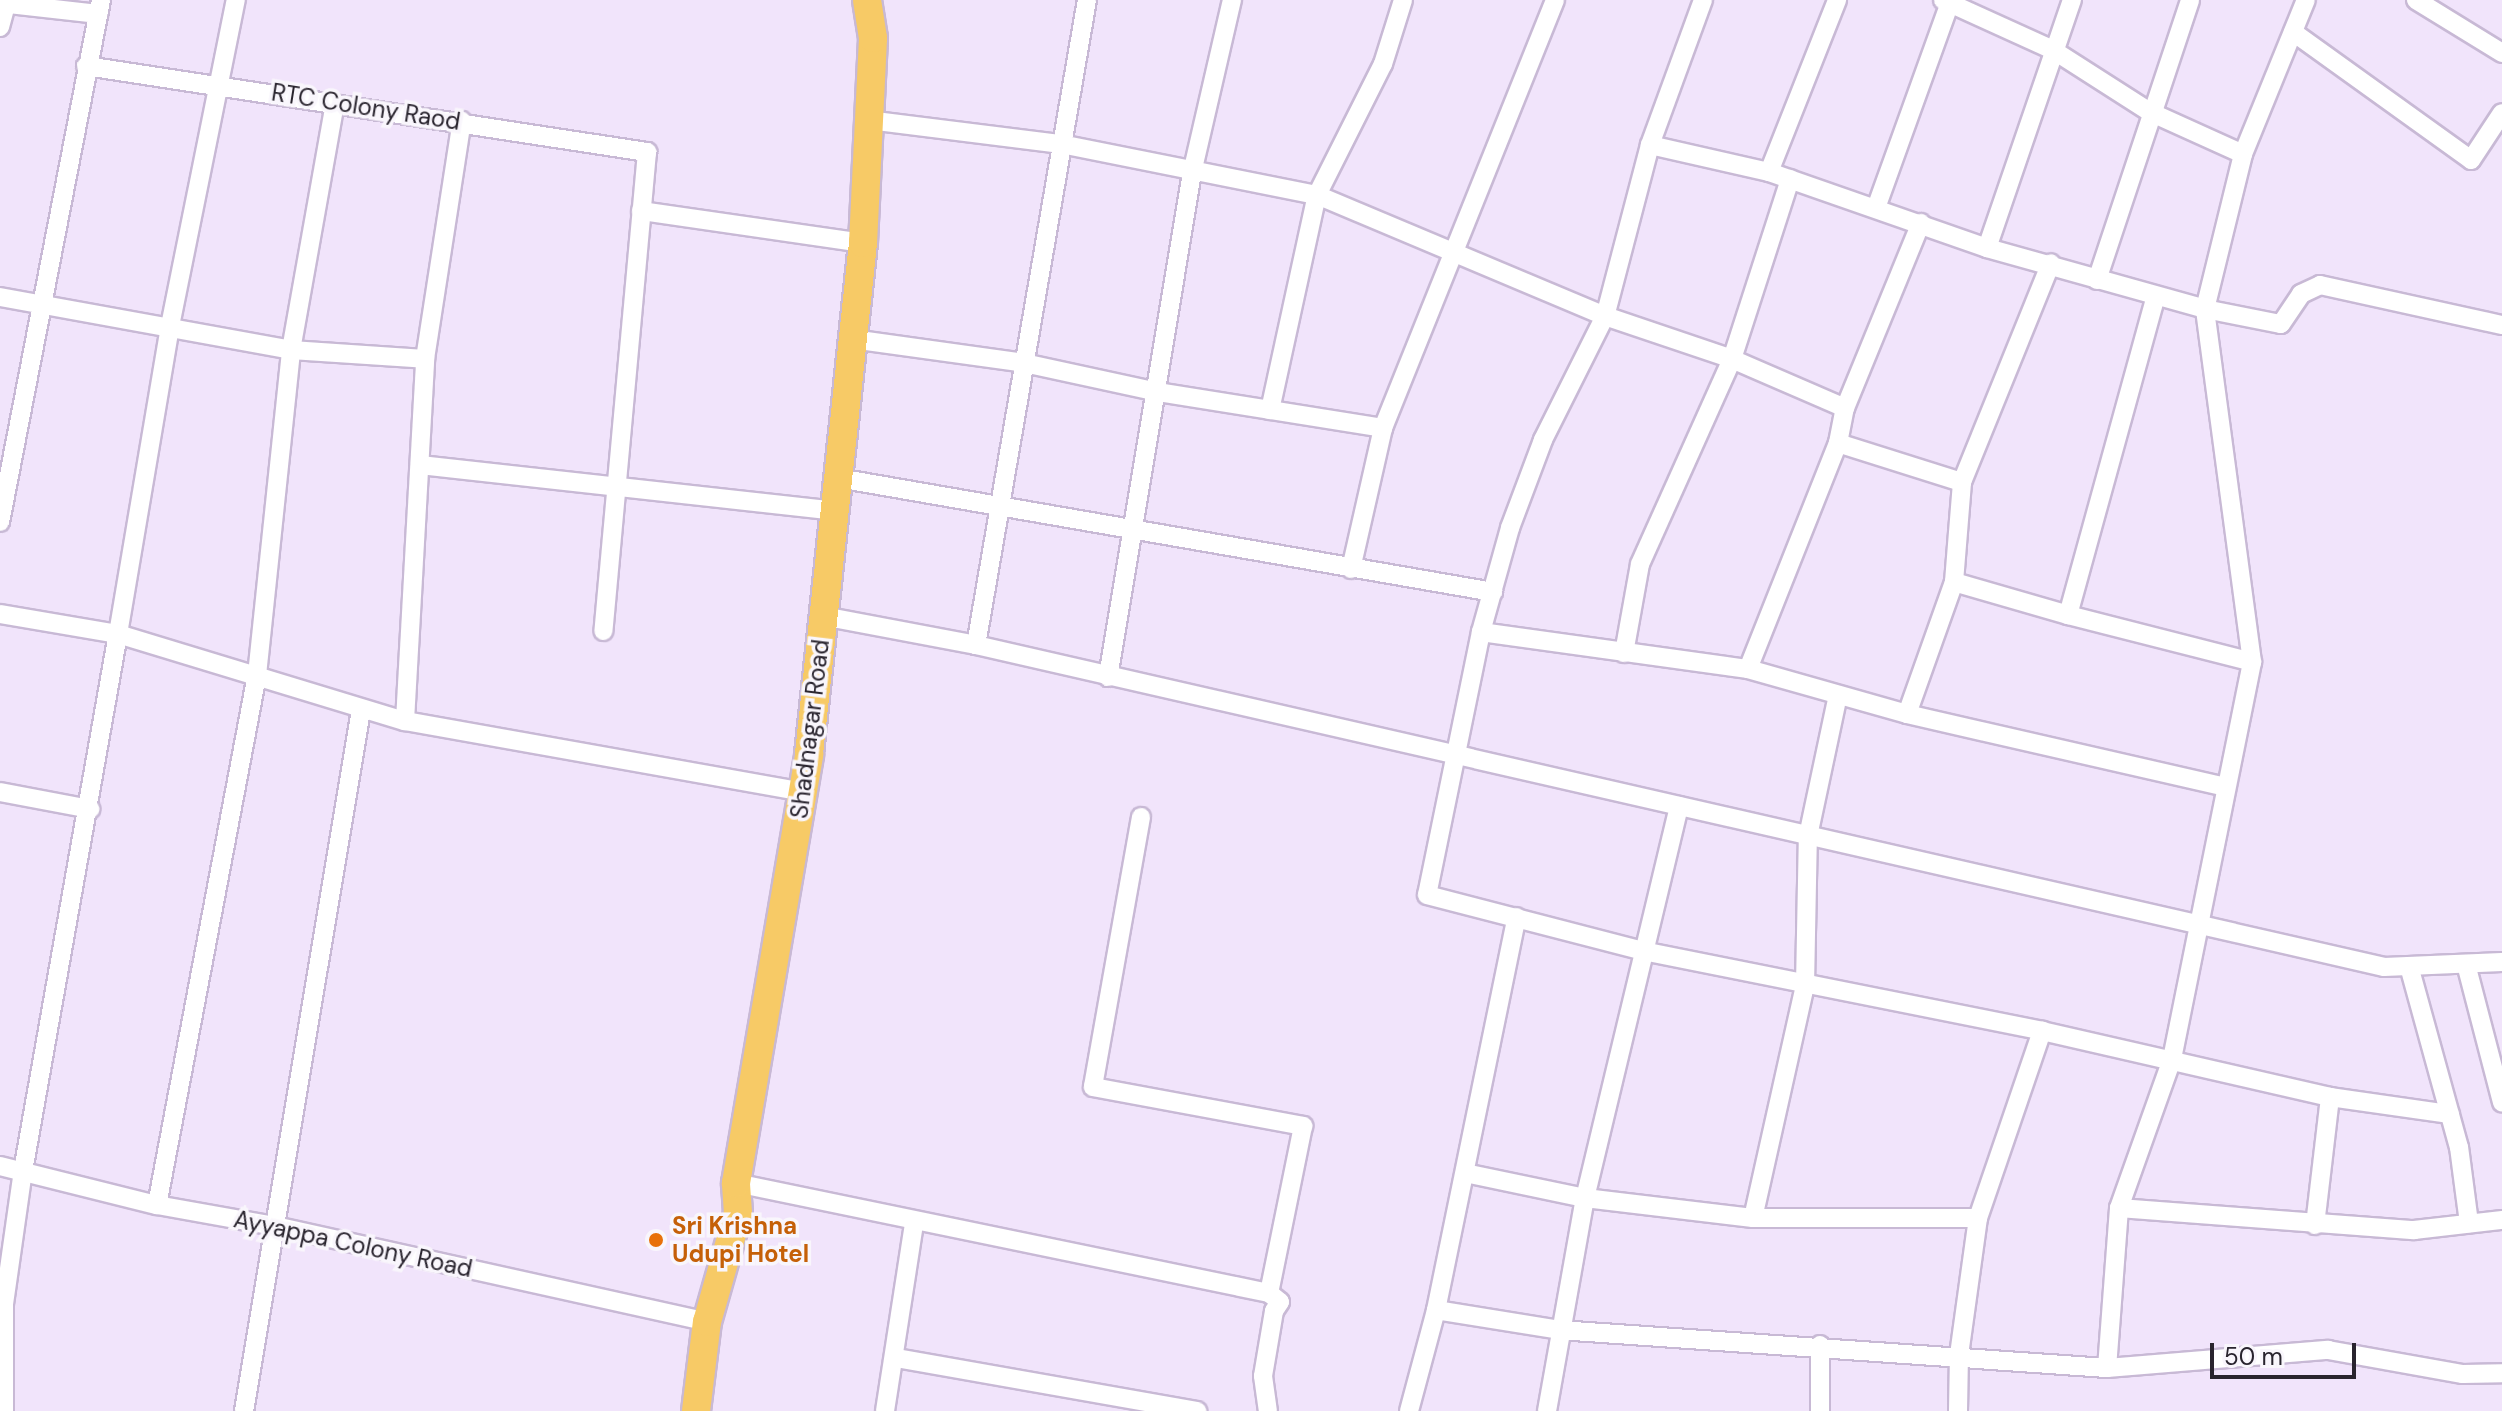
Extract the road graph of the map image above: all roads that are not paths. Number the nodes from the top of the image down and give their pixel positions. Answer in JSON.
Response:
{"nodes":[{"id":1,"x":236,"y":0,"type":"edge"},
{"id":2,"x":867,"y":0,"type":"edge"},
{"id":3,"x":885,"y":0,"type":"edge"},
{"id":4,"x":1087,"y":0,"type":"edge"},
{"id":5,"x":1403,"y":0,"type":"edge"},
{"id":6,"x":1555,"y":0,"type":"edge"},
{"id":7,"x":1703,"y":0,"type":"edge"},
{"id":8,"x":1837,"y":0,"type":"edge"},
{"id":9,"x":2072,"y":0,"type":"edge"},
{"id":10,"x":2190,"y":0,"type":"edge"},
{"id":11,"x":2416,"y":0,"type":"edge"},
{"id":12,"x":1948,"y":1,"type":"edge"},
{"id":13,"x":1226,"y":2,"type":"edge"},
{"id":14,"x":3,"y":3,"type":"edge"},
{"id":15,"x":2297,"y":4,"type":"edge"},
{"id":16,"x":99,"y":7,"type":"edge"},
{"id":17,"x":0,"y":27,"type":"edge"},
{"id":18,"x":2293,"y":32,"type":"junction"},
{"id":19,"x":873,"y":38,"type":"junction"},
{"id":20,"x":2053,"y":50,"type":"junction"},
{"id":21,"x":2502,"y":53,"type":"edge"},
{"id":22,"x":86,"y":66,"type":"junction"},
{"id":23,"x":219,"y":83,"type":"junction"},
{"id":24,"x":335,"y":104,"type":"junction"},
{"id":25,"x":2150,"y":112,"type":"junction"},
{"id":26,"x":2502,"y":113,"type":"edge"},
{"id":27,"x":868,"y":120,"type":"junction"},
{"id":28,"x":462,"y":121,"type":"junction"},
{"id":29,"x":1061,"y":144,"type":"junction"},
{"id":30,"x":1650,"y":145,"type":"junction"},
{"id":31,"x":2243,"y":154,"type":"junction"},
{"id":32,"x":1769,"y":172,"type":"junction"},
{"id":33,"x":1192,"y":173,"type":"junction"},
{"id":34,"x":1790,"y":179,"type":"junction"},
{"id":35,"x":1317,"y":195,"type":"junction"},
{"id":36,"x":1876,"y":208,"type":"junction"},
{"id":37,"x":641,"y":211,"type":"junction"},
{"id":38,"x":1921,"y":223,"type":"junction"},
{"id":39,"x":863,"y":243,"type":"junction"},
{"id":40,"x":1987,"y":248,"type":"junction"},
{"id":41,"x":1456,"y":253,"type":"junction"},
{"id":42,"x":2051,"y":263,"type":"junction"},
{"id":43,"x":2097,"y":280,"type":"junction"},
{"id":44,"x":2156,"y":296,"type":"junction"},
{"id":45,"x":0,"y":297,"type":"edge"},
{"id":46,"x":40,"y":304,"type":"junction"},
{"id":47,"x":2205,"y":309,"type":"junction"},
{"id":48,"x":1605,"y":316,"type":"junction"},
{"id":49,"x":2502,"y":325,"type":"edge"},
{"id":50,"x":169,"y":331,"type":"junction"},
{"id":51,"x":852,"y":339,"type":"junction"},
{"id":52,"x":291,"y":350,"type":"junction"},
{"id":53,"x":425,"y":359,"type":"junction"},
{"id":54,"x":1732,"y":359,"type":"junction"},
{"id":55,"x":1024,"y":363,"type":"junction"},
{"id":56,"x":1158,"y":392,"type":"junction"},
{"id":57,"x":1845,"y":408,"type":"junction"},
{"id":58,"x":1270,"y":410,"type":"junction"},
{"id":59,"x":1383,"y":428,"type":"junction"},
{"id":60,"x":1838,"y":443,"type":"junction"},
{"id":61,"x":420,"y":465,"type":"junction"},
{"id":62,"x":838,"y":478,"type":"junction"},
{"id":63,"x":1962,"y":482,"type":"junction"},
{"id":64,"x":613,"y":486,"type":"junction"},
{"id":65,"x":1000,"y":506,"type":"junction"},
{"id":66,"x":834,"y":511,"type":"junction"},
{"id":67,"x":0,"y":522,"type":"edge"},
{"id":68,"x":1135,"y":530,"type":"junction"},
{"id":69,"x":1351,"y":569,"type":"junction"},
{"id":70,"x":1954,"y":582,"type":"junction"},
{"id":71,"x":1493,"y":592,"type":"junction"},
{"id":72,"x":0,"y":614,"type":"edge"},
{"id":73,"x":2068,"y":615,"type":"junction"},
{"id":74,"x":823,"y":616,"type":"junction"},
{"id":75,"x":603,"y":631,"type":"dead end"},
{"id":76,"x":1481,"y":632,"type":"junction"},
{"id":77,"x":118,"y":634,"type":"junction"},
{"id":78,"x":976,"y":645,"type":"junction"},
{"id":79,"x":1624,"y":653,"type":"junction"},
{"id":80,"x":2252,"y":662,"type":"junction"},
{"id":81,"x":1748,"y":669,"type":"junction"},
{"id":82,"x":257,"y":675,"type":"junction"},
{"id":83,"x":1108,"y":677,"type":"junction"},
{"id":84,"x":1838,"y":695,"type":"junction"},
{"id":85,"x":361,"y":710,"type":"junction"},
{"id":86,"x":1907,"y":714,"type":"junction"},
{"id":87,"x":405,"y":721,"type":"junction"},
{"id":88,"x":1454,"y":753,"type":"junction"},
{"id":89,"x":2225,"y":787,"type":"junction"},
{"id":90,"x":0,"y":792,"type":"edge"},
{"id":91,"x":803,"y":792,"type":"junction"},
{"id":92,"x":1679,"y":806,"type":"junction"},
{"id":93,"x":90,"y":809,"type":"junction"},
{"id":94,"x":1141,"y":817,"type":"dead end"},
{"id":95,"x":1808,"y":836,"type":"junction"},
{"id":96,"x":1517,"y":917,"type":"junction"},
{"id":97,"x":2197,"y":928,"type":"junction"},
{"id":98,"x":1648,"y":952,"type":"junction"},
{"id":99,"x":2502,"y":962,"type":"edge"},
{"id":100,"x":2466,"y":964,"type":"junction"},
{"id":101,"x":2409,"y":966,"type":"junction"},
{"id":102,"x":1805,"y":986,"type":"junction"},
{"id":103,"x":2042,"y":1031,"type":"junction"},
{"id":104,"x":2172,"y":1059,"type":"junction"},
{"id":105,"x":2330,"y":1097,"type":"junction"},
{"id":106,"x":2502,"y":1102,"type":"edge"},
{"id":107,"x":2450,"y":1114,"type":"junction"},
{"id":108,"x":0,"y":1166,"type":"edge"},
{"id":109,"x":23,"y":1171,"type":"junction"},
{"id":110,"x":1465,"y":1173,"type":"junction"},
{"id":111,"x":736,"y":1183,"type":"junction"},
{"id":112,"x":1585,"y":1198,"type":"junction"},
{"id":113,"x":157,"y":1205,"type":"junction"},
{"id":114,"x":2119,"y":1208,"type":"junction"},
{"id":115,"x":1753,"y":1218,"type":"junction"},
{"id":116,"x":1978,"y":1218,"type":"junction"},
{"id":117,"x":2502,"y":1220,"type":"edge"},
{"id":118,"x":914,"y":1223,"type":"junction"},
{"id":119,"x":2469,"y":1223,"type":"junction"},
{"id":120,"x":2315,"y":1225,"type":"junction"},
{"id":121,"x":275,"y":1226,"type":"junction"},
{"id":122,"x":1269,"y":1293,"type":"junction"},
{"id":123,"x":2,"y":1304,"type":"edge"},
{"id":124,"x":1436,"y":1310,"type":"junction"},
{"id":125,"x":707,"y":1322,"type":"junction"},
{"id":126,"x":1559,"y":1330,"type":"junction"},
{"id":127,"x":1820,"y":1345,"type":"junction"},
{"id":128,"x":1959,"y":1355,"type":"junction"},
{"id":129,"x":896,"y":1358,"type":"junction"},
{"id":130,"x":2107,"y":1368,"type":"junction"},
{"id":131,"x":2502,"y":1373,"type":"edge"},
{"id":132,"x":4,"y":1411,"type":"edge"},
{"id":133,"x":244,"y":1411,"type":"edge"},
{"id":134,"x":696,"y":1411,"type":"edge"},
{"id":135,"x":885,"y":1411,"type":"edge"},
{"id":136,"x":1197,"y":1411,"type":"edge"},
{"id":137,"x":1268,"y":1411,"type":"edge"},
{"id":138,"x":1409,"y":1411,"type":"edge"},
{"id":139,"x":1547,"y":1411,"type":"edge"},
{"id":140,"x":1820,"y":1411,"type":"edge"},
{"id":141,"x":1958,"y":1411,"type":"edge"}],
"edges":[{"from":1,"to":23,"type":"street"},
{"from":2,"to":19,"type":"main road","name":"Shadnagar Road"},
{"from":3,"to":19,"type":"main road","name":"Shadnagar Road"},
{"from":4,"to":29,"type":"street"},
{"from":5,"to":35,"type":"street"},
{"from":6,"to":41,"type":"street"},
{"from":7,"to":30,"type":"street"},
{"from":8,"to":32,"type":"street"},
{"from":9,"to":20,"type":"street"},
{"from":10,"to":25,"type":"street"},
{"from":11,"to":21,"type":"street"},
{"from":12,"to":20,"type":"street"},
{"from":12,"to":36,"type":"street"},
{"from":13,"to":33,"type":"street"},
{"from":14,"to":16,"type":"street"},
{"from":14,"to":17,"type":"street"},
{"from":15,"to":18,"type":"street"},
{"from":16,"to":22,"type":"street"},
{"from":18,"to":26,"type":"street"},
{"from":18,"to":31,"type":"street"},
{"from":19,"to":27,"type":"main road","name":"Shadnagar Road"},
{"from":20,"to":25,"type":"street"},
{"from":20,"to":40,"type":"street"},
{"from":22,"to":23,"type":"street","name":"RTC Colony Raod"},
{"from":22,"to":46,"type":"street"},
{"from":23,"to":24,"type":"street","name":"RTC Colony Raod"},
{"from":23,"to":50,"type":"street"},
{"from":24,"to":28,"type":"street","name":"RTC Colony Raod"},
{"from":24,"to":52,"type":"street"},
{"from":25,"to":31,"type":"street"},
{"from":25,"to":43,"type":"street"},
{"from":27,"to":29,"type":"street"},
{"from":27,"to":39,"type":"main road","name":"Shadnagar Road"},
{"from":28,"to":37,"type":"street","name":"RTC Colony Raod"},
{"from":28,"to":53,"type":"street"},
{"from":29,"to":33,"type":"street"},
{"from":29,"to":55,"type":"street"},
{"from":30,"to":32,"type":"street"},
{"from":30,"to":48,"type":"street"},
{"from":31,"to":47,"type":"street"},
{"from":32,"to":34,"type":"street"},
{"from":33,"to":35,"type":"street"},
{"from":33,"to":56,"type":"street"},
{"from":34,"to":36,"type":"street"},
{"from":34,"to":54,"type":"street"},
{"from":35,"to":41,"type":"street"},
{"from":35,"to":58,"type":"street"},
{"from":36,"to":38,"type":"street"},
{"from":37,"to":39,"type":"street"},
{"from":37,"to":64,"type":"street"},
{"from":38,"to":40,"type":"street"},
{"from":38,"to":57,"type":"street"},
{"from":39,"to":51,"type":"main road","name":"Shadnagar Road"},
{"from":40,"to":42,"type":"street"},
{"from":41,"to":48,"type":"street"},
{"from":41,"to":59,"type":"street"},
{"from":42,"to":43,"type":"street"},
{"from":42,"to":63,"type":"street"},
{"from":43,"to":44,"type":"street"},
{"from":44,"to":47,"type":"street"},
{"from":44,"to":73,"type":"street"},
{"from":45,"to":46,"type":"street"},
{"from":46,"to":50,"type":"street"},
{"from":46,"to":67,"type":"street"},
{"from":47,"to":49,"type":"street"},
{"from":47,"to":80,"type":"street"},
{"from":48,"to":54,"type":"street"},
{"from":48,"to":71,"type":"street"},
{"from":50,"to":52,"type":"street"},
{"from":50,"to":77,"type":"street"},
{"from":51,"to":55,"type":"street"},
{"from":51,"to":62,"type":"main road","name":"Shadnagar Road"},
{"from":52,"to":53,"type":"street"},
{"from":52,"to":82,"type":"street"},
{"from":53,"to":61,"type":"street"},
{"from":54,"to":57,"type":"street"},
{"from":54,"to":79,"type":"street"},
{"from":55,"to":56,"type":"street"},
{"from":55,"to":65,"type":"street"},
{"from":56,"to":58,"type":"street"},
{"from":56,"to":68,"type":"street"},
{"from":57,"to":60,"type":"street"},
{"from":58,"to":59,"type":"street"},
{"from":59,"to":69,"type":"street"},
{"from":60,"to":63,"type":"street"},
{"from":60,"to":81,"type":"street"},
{"from":61,"to":64,"type":"street"},
{"from":61,"to":87,"type":"street"},
{"from":62,"to":65,"type":"street"},
{"from":62,"to":66,"type":"main road","name":"Shadnagar Road"},
{"from":63,"to":70,"type":"street"},
{"from":64,"to":66,"type":"street"},
{"from":64,"to":75,"type":"street"},
{"from":65,"to":68,"type":"street"},
{"from":65,"to":78,"type":"street"},
{"from":66,"to":74,"type":"main road","name":"Shadnagar Road"},
{"from":68,"to":69,"type":"street"},
{"from":68,"to":83,"type":"street"},
{"from":69,"to":71,"type":"street"},
{"from":70,"to":73,"type":"street"},
{"from":70,"to":86,"type":"street"},
{"from":71,"to":76,"type":"street"},
{"from":72,"to":77,"type":"street"},
{"from":73,"to":80,"type":"street"},
{"from":74,"to":78,"type":"street"},
{"from":74,"to":91,"type":"main road","name":"Shadnagar Road"},
{"from":76,"to":79,"type":"street"},
{"from":76,"to":88,"type":"street"},
{"from":77,"to":82,"type":"street"},
{"from":77,"to":93,"type":"street"},
{"from":78,"to":83,"type":"street"},
{"from":79,"to":81,"type":"street"},
{"from":80,"to":89,"type":"street"},
{"from":81,"to":84,"type":"street"},
{"from":82,"to":85,"type":"street"},
{"from":82,"to":113,"type":"street"},
{"from":83,"to":88,"type":"street"},
{"from":84,"to":86,"type":"street"},
{"from":84,"to":95,"type":"street"},
{"from":85,"to":87,"type":"street"},
{"from":85,"to":121,"type":"street"},
{"from":86,"to":89,"type":"street"},
{"from":87,"to":91,"type":"street"},
{"from":88,"to":92,"type":"street"},
{"from":88,"to":96,"type":"street"},
{"from":89,"to":97,"type":"street"},
{"from":90,"to":93,"type":"street"},
{"from":91,"to":111,"type":"main road","name":"Shadnagar Road"},
{"from":92,"to":95,"type":"street"},
{"from":92,"to":98,"type":"street"},
{"from":93,"to":109,"type":"street"},
{"from":94,"to":122,"type":"street"},
{"from":95,"to":97,"type":"street"},
{"from":95,"to":102,"type":"street"},
{"from":96,"to":98,"type":"street"},
{"from":96,"to":110,"type":"street"},
{"from":97,"to":101,"type":"street"},
{"from":97,"to":104,"type":"street"},
{"from":98,"to":102,"type":"street"},
{"from":98,"to":112,"type":"street"},
{"from":99,"to":100,"type":"street"},
{"from":100,"to":101,"type":"street"},
{"from":100,"to":106,"type":"street"},
{"from":101,"to":107,"type":"street"},
{"from":102,"to":103,"type":"street"},
{"from":102,"to":115,"type":"street"},
{"from":103,"to":104,"type":"street"},
{"from":103,"to":116,"type":"street"},
{"from":104,"to":105,"type":"street"},
{"from":104,"to":114,"type":"street"},
{"from":105,"to":107,"type":"street"},
{"from":105,"to":120,"type":"street"},
{"from":107,"to":119,"type":"street"},
{"from":108,"to":109,"type":"street","name":"Ayyappa Colony Road"},
{"from":109,"to":113,"type":"street","name":"Ayyappa Colony Road"},
{"from":109,"to":123,"type":"street"},
{"from":110,"to":112,"type":"street"},
{"from":110,"to":124,"type":"street"},
{"from":111,"to":118,"type":"street"},
{"from":111,"to":125,"type":"main road","name":"Shadnagar Road"},
{"from":112,"to":115,"type":"street"},
{"from":112,"to":126,"type":"street"},
{"from":113,"to":121,"type":"street","name":"Ayyappa Colony Road"},
{"from":114,"to":120,"type":"street"},
{"from":114,"to":130,"type":"street"},
{"from":115,"to":116,"type":"street"},
{"from":116,"to":128,"type":"street"},
{"from":117,"to":119,"type":"street"},
{"from":118,"to":122,"type":"street"},
{"from":118,"to":129,"type":"street"},
{"from":119,"to":120,"type":"street"},
{"from":121,"to":125,"type":"street","name":"Ayyappa Colony Road"},
{"from":121,"to":133,"type":"street"},
{"from":122,"to":137,"type":"street"},
{"from":123,"to":132,"type":"street"},
{"from":124,"to":126,"type":"street"},
{"from":124,"to":138,"type":"street"},
{"from":125,"to":134,"type":"main road","name":"Shadnagar Road"},
{"from":126,"to":127,"type":"street"},
{"from":126,"to":139,"type":"street"},
{"from":127,"to":128,"type":"street"},
{"from":127,"to":140,"type":"street"},
{"from":128,"to":130,"type":"street"},
{"from":128,"to":141,"type":"street"},
{"from":129,"to":135,"type":"street"},
{"from":129,"to":136,"type":"street"},
{"from":130,"to":131,"type":"street"}]}
